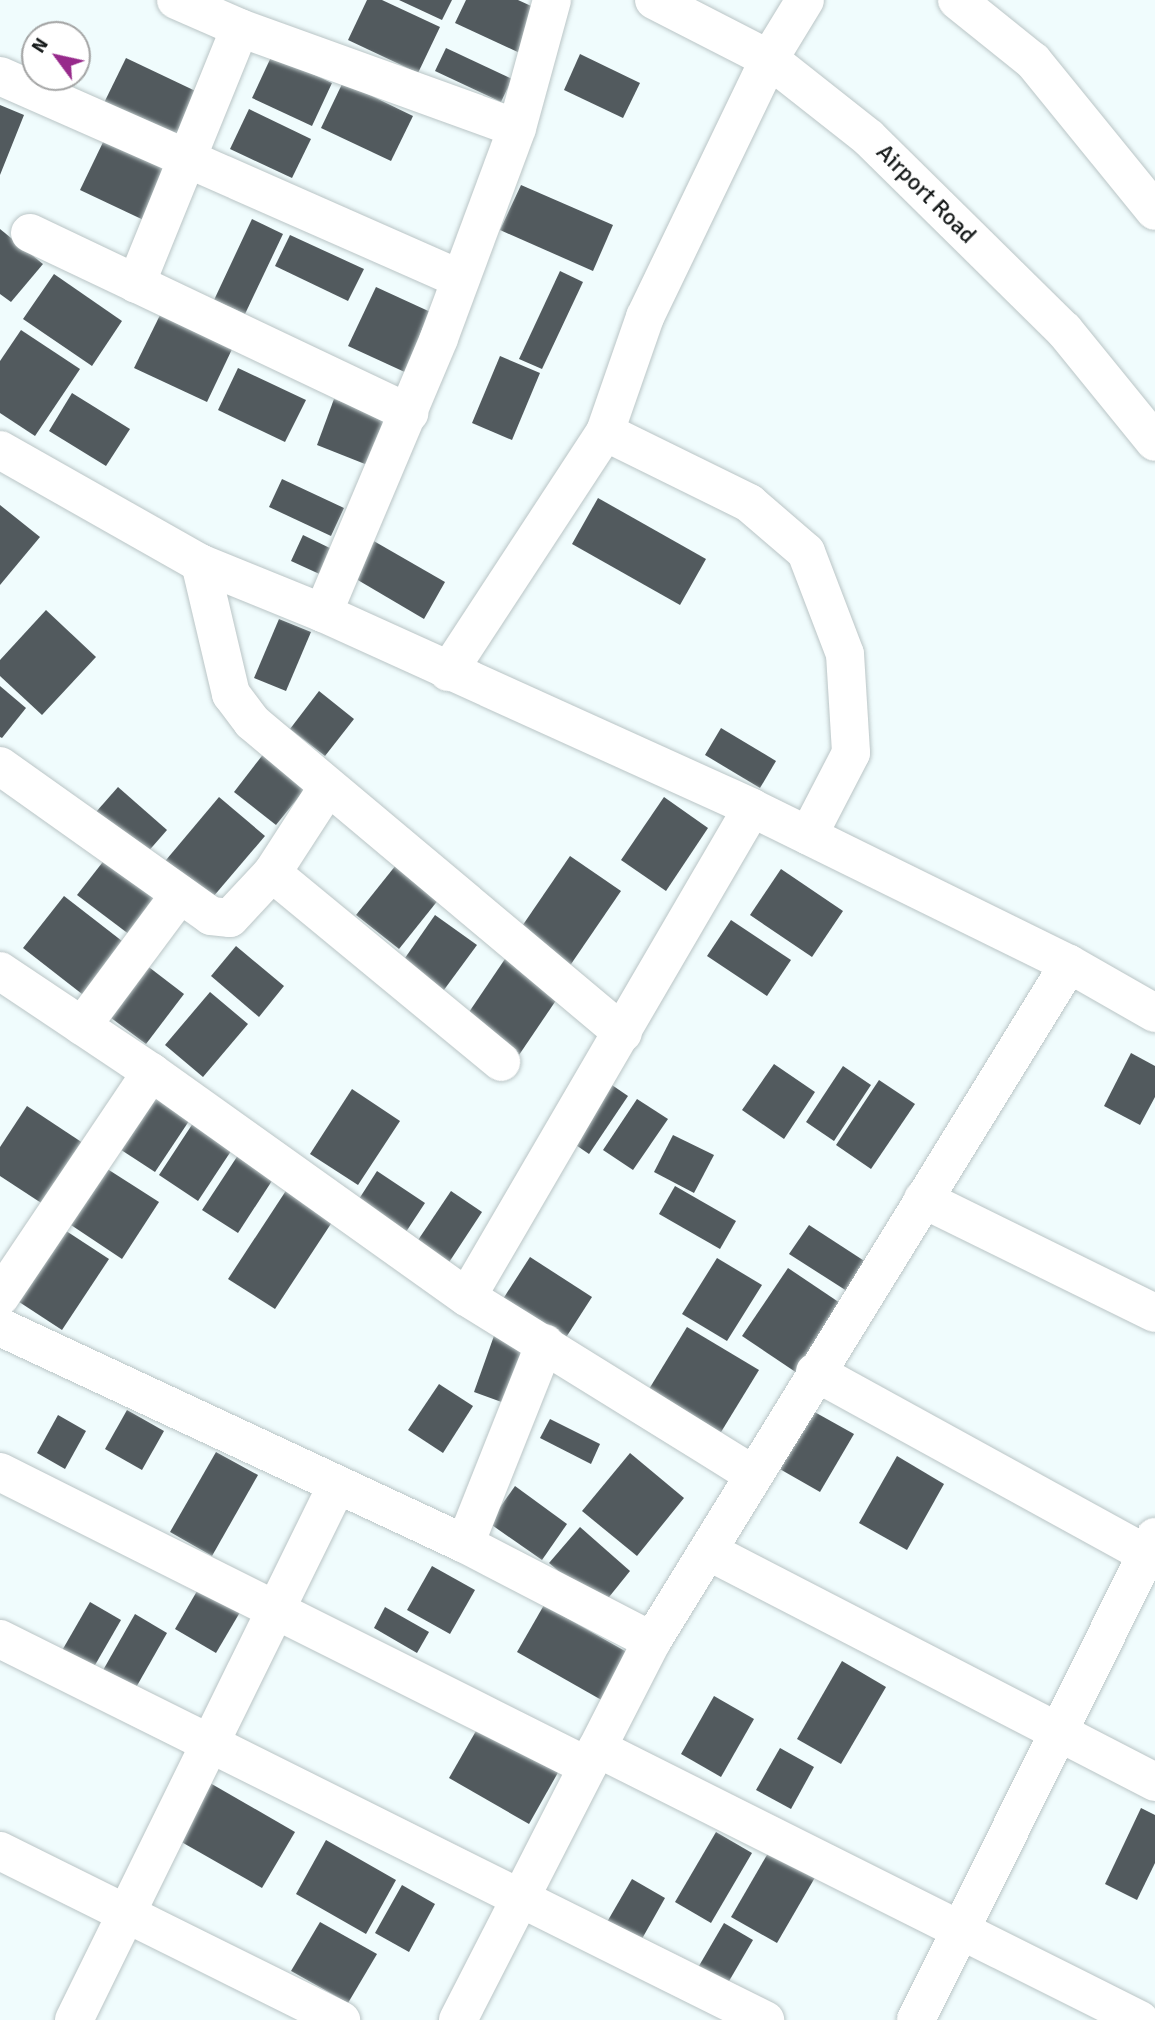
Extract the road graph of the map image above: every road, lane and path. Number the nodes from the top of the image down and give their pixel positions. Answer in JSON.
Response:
{"nodes":[{"id":1,"x":176,"y":0,"type":"edge"},
{"id":2,"x":552,"y":0,"type":"edge"},
{"id":3,"x":654,"y":0,"type":"edge"},
{"id":4,"x":805,"y":0,"type":"edge"},
{"id":5,"x":957,"y":0,"type":"edge"},
{"id":6,"x":240,"y":28,"type":"junction"},
{"id":7,"x":769,"y":58,"type":"junction"},
{"id":8,"x":0,"y":76,"type":"edge"},
{"id":9,"x":517,"y":128,"type":"junction"},
{"id":10,"x":185,"y":157,"type":"junction"},
{"id":11,"x":1155,"y":211,"type":"edge"},
{"id":12,"x":30,"y":233,"type":"dead end"},
{"id":13,"x":460,"y":279,"type":"junction"},
{"id":14,"x":136,"y":284,"type":"junction"},
{"id":15,"x":409,"y":413,"type":"junction"},
{"id":16,"x":605,"y":432,"type":"junction"},
{"id":17,"x":1155,"y":442,"type":"edge"},
{"id":18,"x":0,"y":450,"type":"edge"},
{"id":19,"x":200,"y":563,"type":"junction"},
{"id":20,"x":323,"y":614,"type":"junction"},
{"id":21,"x":448,"y":672,"type":"junction"},
{"id":22,"x":0,"y":766,"type":"edge"},
{"id":23,"x":327,"y":788,"type":"junction"},
{"id":24,"x":752,"y":808,"type":"junction"},
{"id":25,"x":808,"y":836,"type":"junction"},
{"id":26,"x":272,"y":873,"type":"junction"},
{"id":27,"x":180,"y":894,"type":"junction"},
{"id":28,"x":1069,"y":964,"type":"junction"},
{"id":29,"x":0,"y":971,"type":"edge"},
{"id":30,"x":1155,"y":1013,"type":"edge"},
{"id":31,"x":82,"y":1026,"type":"junction"},
{"id":32,"x":622,"y":1033,"type":"junction"},
{"id":33,"x":501,"y":1062,"type":"dead end"},
{"id":34,"x":151,"y":1072,"type":"junction"},
{"id":35,"x":923,"y":1199,"type":"junction"},
{"id":36,"x":0,"y":1297,"type":"edge"},
{"id":37,"x":467,"y":1297,"type":"junction"},
{"id":38,"x":1155,"y":1313,"type":"edge"},
{"id":39,"x":0,"y":1327,"type":"edge"},
{"id":40,"x":545,"y":1343,"type":"junction"},
{"id":41,"x":815,"y":1372,"type":"junction"},
{"id":42,"x":0,"y":1472,"type":"edge"},
{"id":43,"x":752,"y":1474,"type":"junction"},
{"id":44,"x":337,"y":1485,"type":"junction"},
{"id":45,"x":465,"y":1544,"type":"junction"},
{"id":46,"x":1152,"y":1550,"type":"edge"},
{"id":47,"x":708,"y":1551,"type":"junction"},
{"id":48,"x":278,"y":1610,"type":"junction"},
{"id":49,"x":0,"y":1639,"type":"edge"},
{"id":50,"x":652,"y":1642,"type":"junction"},
{"id":51,"x":1059,"y":1732,"type":"junction"},
{"id":52,"x":211,"y":1743,"type":"junction"},
{"id":53,"x":592,"y":1757,"type":"junction"},
{"id":54,"x":1155,"y":1782,"type":"edge"},
{"id":55,"x":0,"y":1851,"type":"edge"},
{"id":56,"x":519,"y":1898,"type":"junction"},
{"id":57,"x":126,"y":1914,"type":"junction"},
{"id":58,"x":961,"y":1930,"type":"junction"},
{"id":59,"x":74,"y":2020,"type":"edge"},
{"id":60,"x":341,"y":2020,"type":"edge"},
{"id":61,"x":458,"y":2020,"type":"edge"},
{"id":62,"x":765,"y":2020,"type":"edge"},
{"id":63,"x":916,"y":2020,"type":"edge"},
{"id":64,"x":1140,"y":2020,"type":"edge"}],
"edges":[{"from":1,"to":6,"type":"street"},
{"from":2,"to":9,"type":"street"},
{"from":3,"to":7,"type":"street","name":"Airport Road"},
{"from":4,"to":7,"type":"street"},
{"from":5,"to":11,"type":"street"},
{"from":6,"to":9,"type":"street"},
{"from":6,"to":10,"type":"street"},
{"from":7,"to":16,"type":"street"},
{"from":7,"to":17,"type":"street","name":"Airport Road"},
{"from":8,"to":10,"type":"street"},
{"from":9,"to":13,"type":"street"},
{"from":10,"to":13,"type":"street"},
{"from":10,"to":14,"type":"street"},
{"from":12,"to":14,"type":"street"},
{"from":13,"to":15,"type":"street"},
{"from":14,"to":15,"type":"street"},
{"from":15,"to":20,"type":"street"},
{"from":16,"to":21,"type":"street"},
{"from":16,"to":25,"type":"street"},
{"from":18,"to":19,"type":"street"},
{"from":19,"to":20,"type":"street"},
{"from":19,"to":23,"type":"street"},
{"from":20,"to":21,"type":"street"},
{"from":21,"to":24,"type":"street"},
{"from":22,"to":27,"type":"street"},
{"from":23,"to":26,"type":"street"},
{"from":23,"to":32,"type":"street"},
{"from":24,"to":25,"type":"street"},
{"from":24,"to":32,"type":"street"},
{"from":25,"to":28,"type":"street"},
{"from":26,"to":27,"type":"street"},
{"from":26,"to":33,"type":"street"},
{"from":27,"to":31,"type":"street"},
{"from":28,"to":30,"type":"street"},
{"from":28,"to":35,"type":"street"},
{"from":29,"to":31,"type":"street"},
{"from":31,"to":34,"type":"street"},
{"from":32,"to":37,"type":"street"},
{"from":34,"to":36,"type":"street"},
{"from":34,"to":37,"type":"street"},
{"from":35,"to":38,"type":"street"},
{"from":35,"to":41,"type":"street"},
{"from":37,"to":40,"type":"street"},
{"from":39,"to":44,"type":"street"},
{"from":40,"to":43,"type":"street"},
{"from":40,"to":45,"type":"street"},
{"from":41,"to":43,"type":"street"},
{"from":41,"to":46,"type":"street"},
{"from":42,"to":48,"type":"street"},
{"from":43,"to":47,"type":"street"},
{"from":44,"to":45,"type":"street"},
{"from":44,"to":48,"type":"street"},
{"from":45,"to":50,"type":"street"},
{"from":46,"to":51,"type":"street"},
{"from":47,"to":50,"type":"street"},
{"from":47,"to":51,"type":"street"},
{"from":48,"to":52,"type":"street"},
{"from":48,"to":53,"type":"street"},
{"from":49,"to":52,"type":"street"},
{"from":50,"to":53,"type":"street"},
{"from":51,"to":54,"type":"street"},
{"from":51,"to":58,"type":"street"},
{"from":52,"to":56,"type":"street"},
{"from":52,"to":57,"type":"street"},
{"from":53,"to":56,"type":"street"},
{"from":53,"to":58,"type":"street"},
{"from":55,"to":57,"type":"street"},
{"from":56,"to":61,"type":"street"},
{"from":56,"to":62,"type":"street"},
{"from":57,"to":59,"type":"street"},
{"from":57,"to":60,"type":"street"},
{"from":58,"to":63,"type":"street"},
{"from":58,"to":64,"type":"street"}]}
